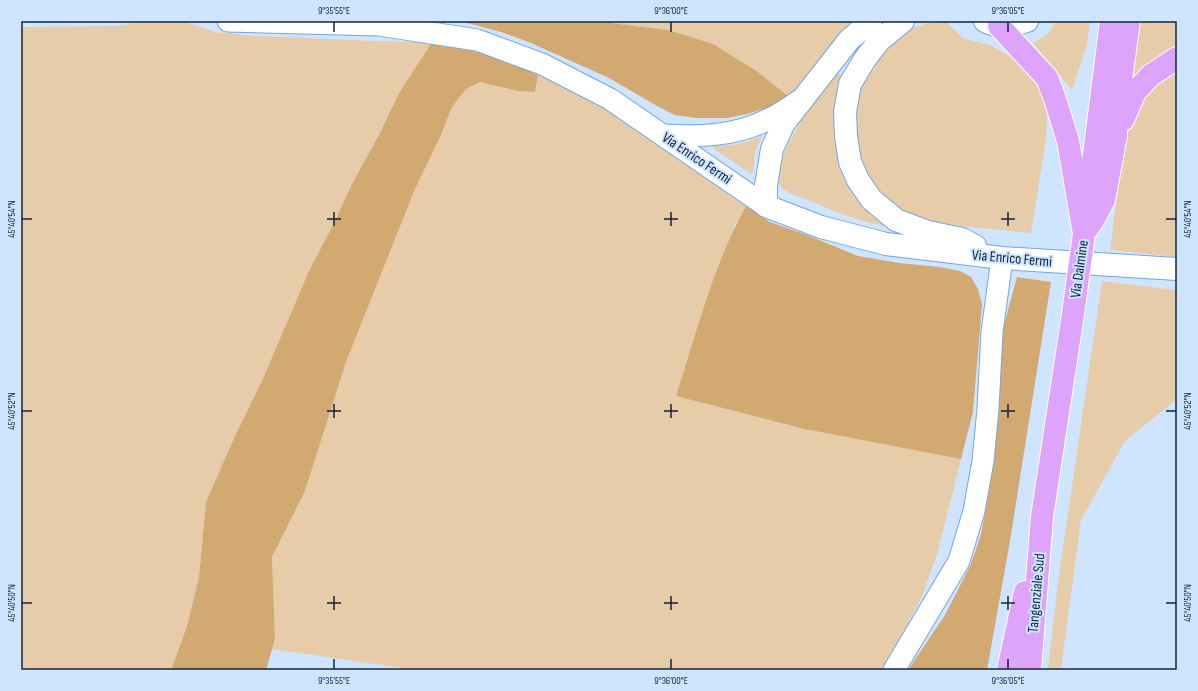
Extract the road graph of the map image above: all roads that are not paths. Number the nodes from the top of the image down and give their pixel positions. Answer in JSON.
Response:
{"nodes":[{"id":1,"x":228,"y":21,"type":"edge"},
{"id":2,"x":871,"y":21,"type":"edge"},
{"id":3,"x":903,"y":21,"type":"edge"},
{"id":4,"x":1027,"y":21,"type":"edge"},
{"id":5,"x":1111,"y":21,"type":"edge"},
{"id":6,"x":1129,"y":21,"type":"edge"},
{"id":7,"x":992,"y":24,"type":"edge"},
{"id":8,"x":1177,"y":58,"type":"edge"},
{"id":9,"x":804,"y":98,"type":"junction"},
{"id":10,"x":664,"y":135,"type":"junction"},
{"id":11,"x":1116,"y":136,"type":"junction"},
{"id":12,"x":766,"y":206,"type":"junction"},
{"id":13,"x":1084,"y":234,"type":"junction"},
{"id":14,"x":1002,"y":258,"type":"junction"},
{"id":15,"x":1177,"y":269,"type":"edge"},
{"id":16,"x":1042,"y":517,"type":"junction"},
{"id":17,"x":894,"y":670,"type":"edge"},
{"id":18,"x":1008,"y":670,"type":"edge"},
{"id":19,"x":1030,"y":670,"type":"edge"}],
"edges":[{"from":1,"to":10,"type":"street","name":"Via Enrico Fermi"},
{"from":2,"to":9,"type":"street"},
{"from":3,"to":14,"type":"street"},
{"from":4,"to":7,"type":"street"},
{"from":5,"to":13,"type":"highway","name":"Via Dalmine"},
{"from":6,"to":11,"type":"highway"},
{"from":7,"to":13,"type":"highway"},
{"from":8,"to":11,"type":"highway"},
{"from":9,"to":10,"type":"street"},
{"from":9,"to":12,"type":"street"},
{"from":10,"to":12,"type":"street","name":"Via Enrico Fermi"},
{"from":11,"to":13,"type":"highway"},
{"from":12,"to":14,"type":"street","name":"Via Enrico Fermi"},
{"from":13,"to":16,"type":"highway","name":"Via Dalmine","bridge":true},
{"from":14,"to":15,"type":"street","name":"Via Enrico Fermi"},
{"from":14,"to":17,"type":"street"},
{"from":16,"to":18,"type":"highway"},
{"from":16,"to":19,"type":"highway","name":"Tangenziale Sud"}]}
